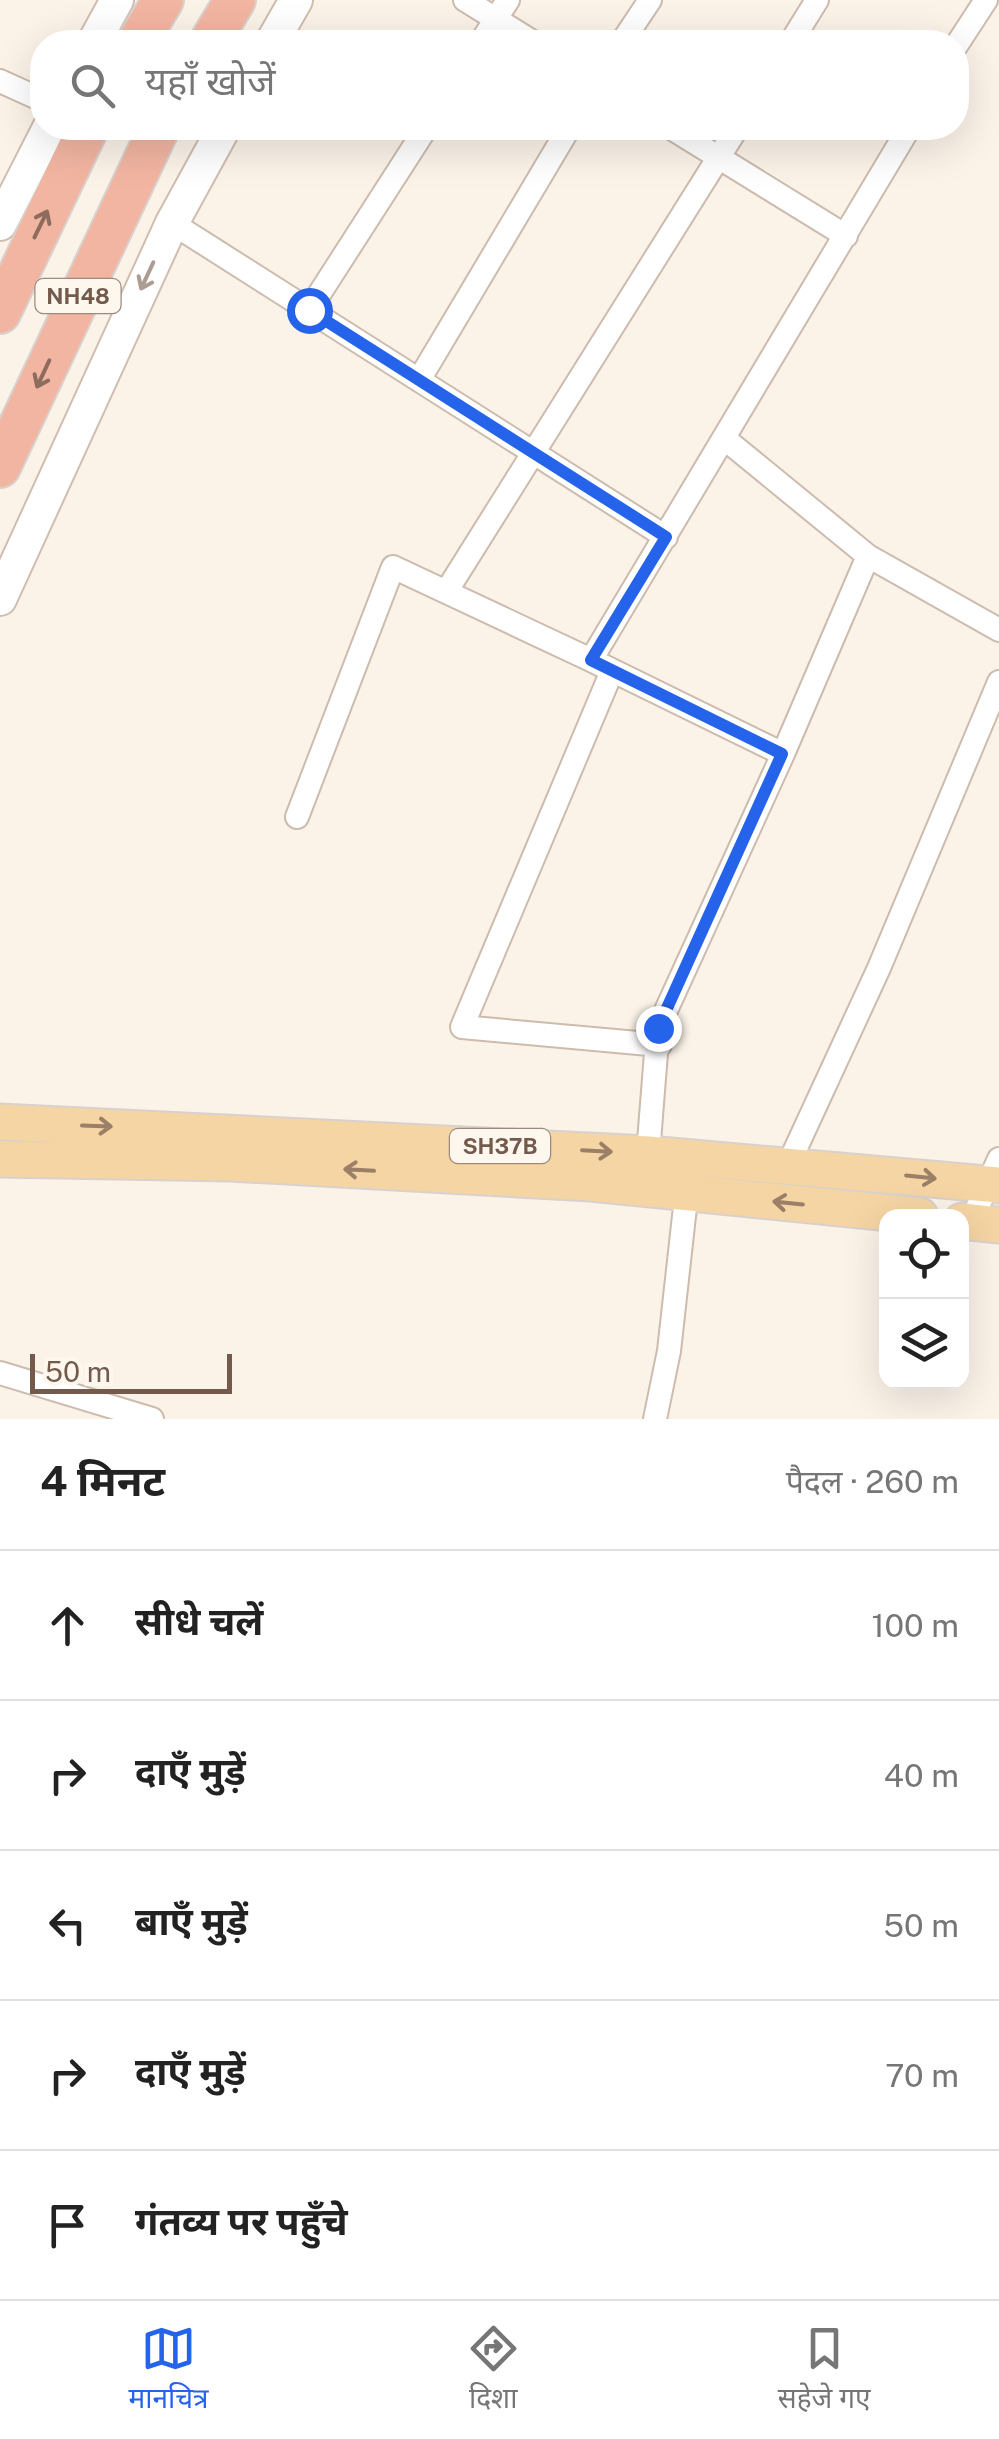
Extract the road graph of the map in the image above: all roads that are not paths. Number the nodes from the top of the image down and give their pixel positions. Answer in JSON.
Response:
{"nodes":[{"id":1,"x":117,"y":0,"type":"edge"},
{"id":2,"x":163,"y":0,"type":"edge"},
{"id":3,"x":235,"y":0,"type":"edge"},
{"id":4,"x":296,"y":0,"type":"edge"},
{"id":5,"x":465,"y":0,"type":"edge"},
{"id":6,"x":650,"y":0,"type":"edge"},
{"id":7,"x":818,"y":0,"type":"edge"},
{"id":8,"x":986,"y":0,"type":"edge"},
{"id":9,"x":502,"y":10,"type":"edge"},
{"id":10,"x":101,"y":30,"type":"edge"},
{"id":11,"x":145,"y":30,"type":"edge"},
{"id":12,"x":217,"y":30,"type":"edge"},
{"id":13,"x":279,"y":30,"type":"edge"},
{"id":14,"x":522,"y":30,"type":"edge"},
{"id":15,"x":630,"y":30,"type":"edge"},
{"id":16,"x":798,"y":30,"type":"edge"},
{"id":17,"x":966,"y":30,"type":"edge"},
{"id":18,"x":0,"y":81,"type":"edge"},
{"id":19,"x":30,"y":95,"type":"edge"},
{"id":20,"x":43,"y":140,"type":"edge"},
{"id":21,"x":82,"y":140,"type":"edge"},
{"id":22,"x":153,"y":140,"type":"edge"},
{"id":23,"x":217,"y":140,"type":"edge"},
{"id":24,"x":418,"y":140,"type":"edge"},
{"id":25,"x":562,"y":140,"type":"edge"},
{"id":26,"x":690,"y":140,"type":"edge"},
{"id":27,"x":729,"y":140,"type":"edge"},
{"id":28,"x":902,"y":140,"type":"edge"},
{"id":29,"x":718,"y":157,"type":"junction"},
{"id":30,"x":172,"y":223,"type":"junction"},
{"id":31,"x":0,"y":224,"type":"edge"},
{"id":32,"x":846,"y":236,"type":"junction"},
{"id":33,"x":309,"y":310,"type":"junction"},
{"id":34,"x":0,"y":313,"type":"edge"},
{"id":35,"x":419,"y":380,"type":"junction"},
{"id":36,"x":725,"y":439,"type":"junction"},
{"id":37,"x":530,"y":451,"type":"junction"},
{"id":38,"x":0,"y":467,"type":"edge"},
{"id":39,"x":666,"y":537,"type":"junction"},
{"id":40,"x":868,"y":556,"type":"junction"},
{"id":41,"x":446,"y":592,"type":"junction"},
{"id":42,"x":0,"y":600,"type":"edge"},
{"id":43,"x":999,"y":630,"type":"edge"},
{"id":44,"x":591,"y":660,"type":"junction"},
{"id":45,"x":612,"y":671,"type":"junction"},
{"id":46,"x":999,"y":682,"type":"edge"},
{"id":47,"x":782,"y":754,"type":"junction"},
{"id":48,"x":297,"y":816,"type":"dead end"},
{"id":49,"x":660,"y":1046,"type":"junction"},
{"id":50,"x":0,"y":1122,"type":"edge"},
{"id":51,"x":648,"y":1154,"type":"junction"},
{"id":52,"x":694,"y":1157,"type":"junction"},
{"id":53,"x":425,"y":1158,"type":"junction"},
{"id":54,"x":0,"y":1159,"type":"edge"},
{"id":55,"x":788,"y":1163,"type":"junction"},
{"id":56,"x":995,"y":1176,"type":"edge"},
{"id":57,"x":685,"y":1192,"type":"junction"},
{"id":58,"x":879,"y":1212,"type":"edge"},
{"id":59,"x":977,"y":1222,"type":"edge"},
{"id":60,"x":0,"y":1372,"type":"edge"},
{"id":61,"x":152,"y":1419,"type":"edge"},
{"id":62,"x":655,"y":1419,"type":"edge"}],
"edges":[{"from":1,"to":10,"type":"street"},
{"from":2,"to":11,"type":"highway"},
{"from":3,"to":12,"type":"highway"},
{"from":4,"to":13,"type":"street"},
{"from":5,"to":9,"type":"street"},
{"from":6,"to":15,"type":"street"},
{"from":7,"to":16,"type":"street"},
{"from":8,"to":17,"type":"street"},
{"from":9,"to":14,"type":"street"},
{"from":18,"to":19,"type":"street"},
{"from":20,"to":31,"type":"street"},
{"from":34,"to":21,"type":"highway","number":"NH48","one_way":true},
{"from":22,"to":38,"type":"highway","number":"NH48","one_way":true},
{"from":23,"to":30,"type":"street"},
{"from":24,"to":33,"type":"street"},
{"from":25,"to":35,"type":"street"},
{"from":26,"to":29,"type":"street"},
{"from":27,"to":29,"type":"street"},
{"from":28,"to":32,"type":"street"},
{"from":29,"to":32,"type":"street"},
{"from":29,"to":37,"type":"street"},
{"from":30,"to":33,"type":"street"},
{"from":30,"to":42,"type":"street","one_way":true},
{"from":32,"to":36,"type":"street"},
{"from":33,"to":35,"type":"street"},
{"from":35,"to":37,"type":"street"},
{"from":36,"to":39,"type":"street"},
{"from":36,"to":40,"type":"street"},
{"from":37,"to":39,"type":"street"},
{"from":37,"to":41,"type":"street"},
{"from":39,"to":44,"type":"street"},
{"from":40,"to":43,"type":"street"},
{"from":40,"to":47,"type":"street"},
{"from":41,"to":44,"type":"street"},
{"from":41,"to":48,"type":"street"},
{"from":44,"to":45,"type":"street"},
{"from":45,"to":47,"type":"street"},
{"from":45,"to":49,"type":"street"},
{"from":46,"to":55,"type":"street"},
{"from":47,"to":49,"type":"street"},
{"from":49,"to":51,"type":"street"},
{"from":50,"to":53,"type":"main road","number":"SH37B","one_way":true},
{"from":51,"to":52,"type":"main road","number":"SH37B"},
{"from":53,"to":51,"type":"main road","number":"SH37B","one_way":true},
{"from":52,"to":55,"type":"main road","number":"SH37B"},
{"from":52,"to":57,"type":"street"},
{"from":53,"to":54,"type":"main road","number":"SH37B","one_way":true},
{"from":53,"to":57,"type":"main road","number":"SH37B"},
{"from":55,"to":56,"type":"main road","number":"SH37B","one_way":true},
{"from":56,"to":59,"type":"street"},
{"from":58,"to":57,"type":"main road","number":"SH37B","one_way":true},
{"from":57,"to":62,"type":"street"},
{"from":60,"to":61,"type":"street"}]}
